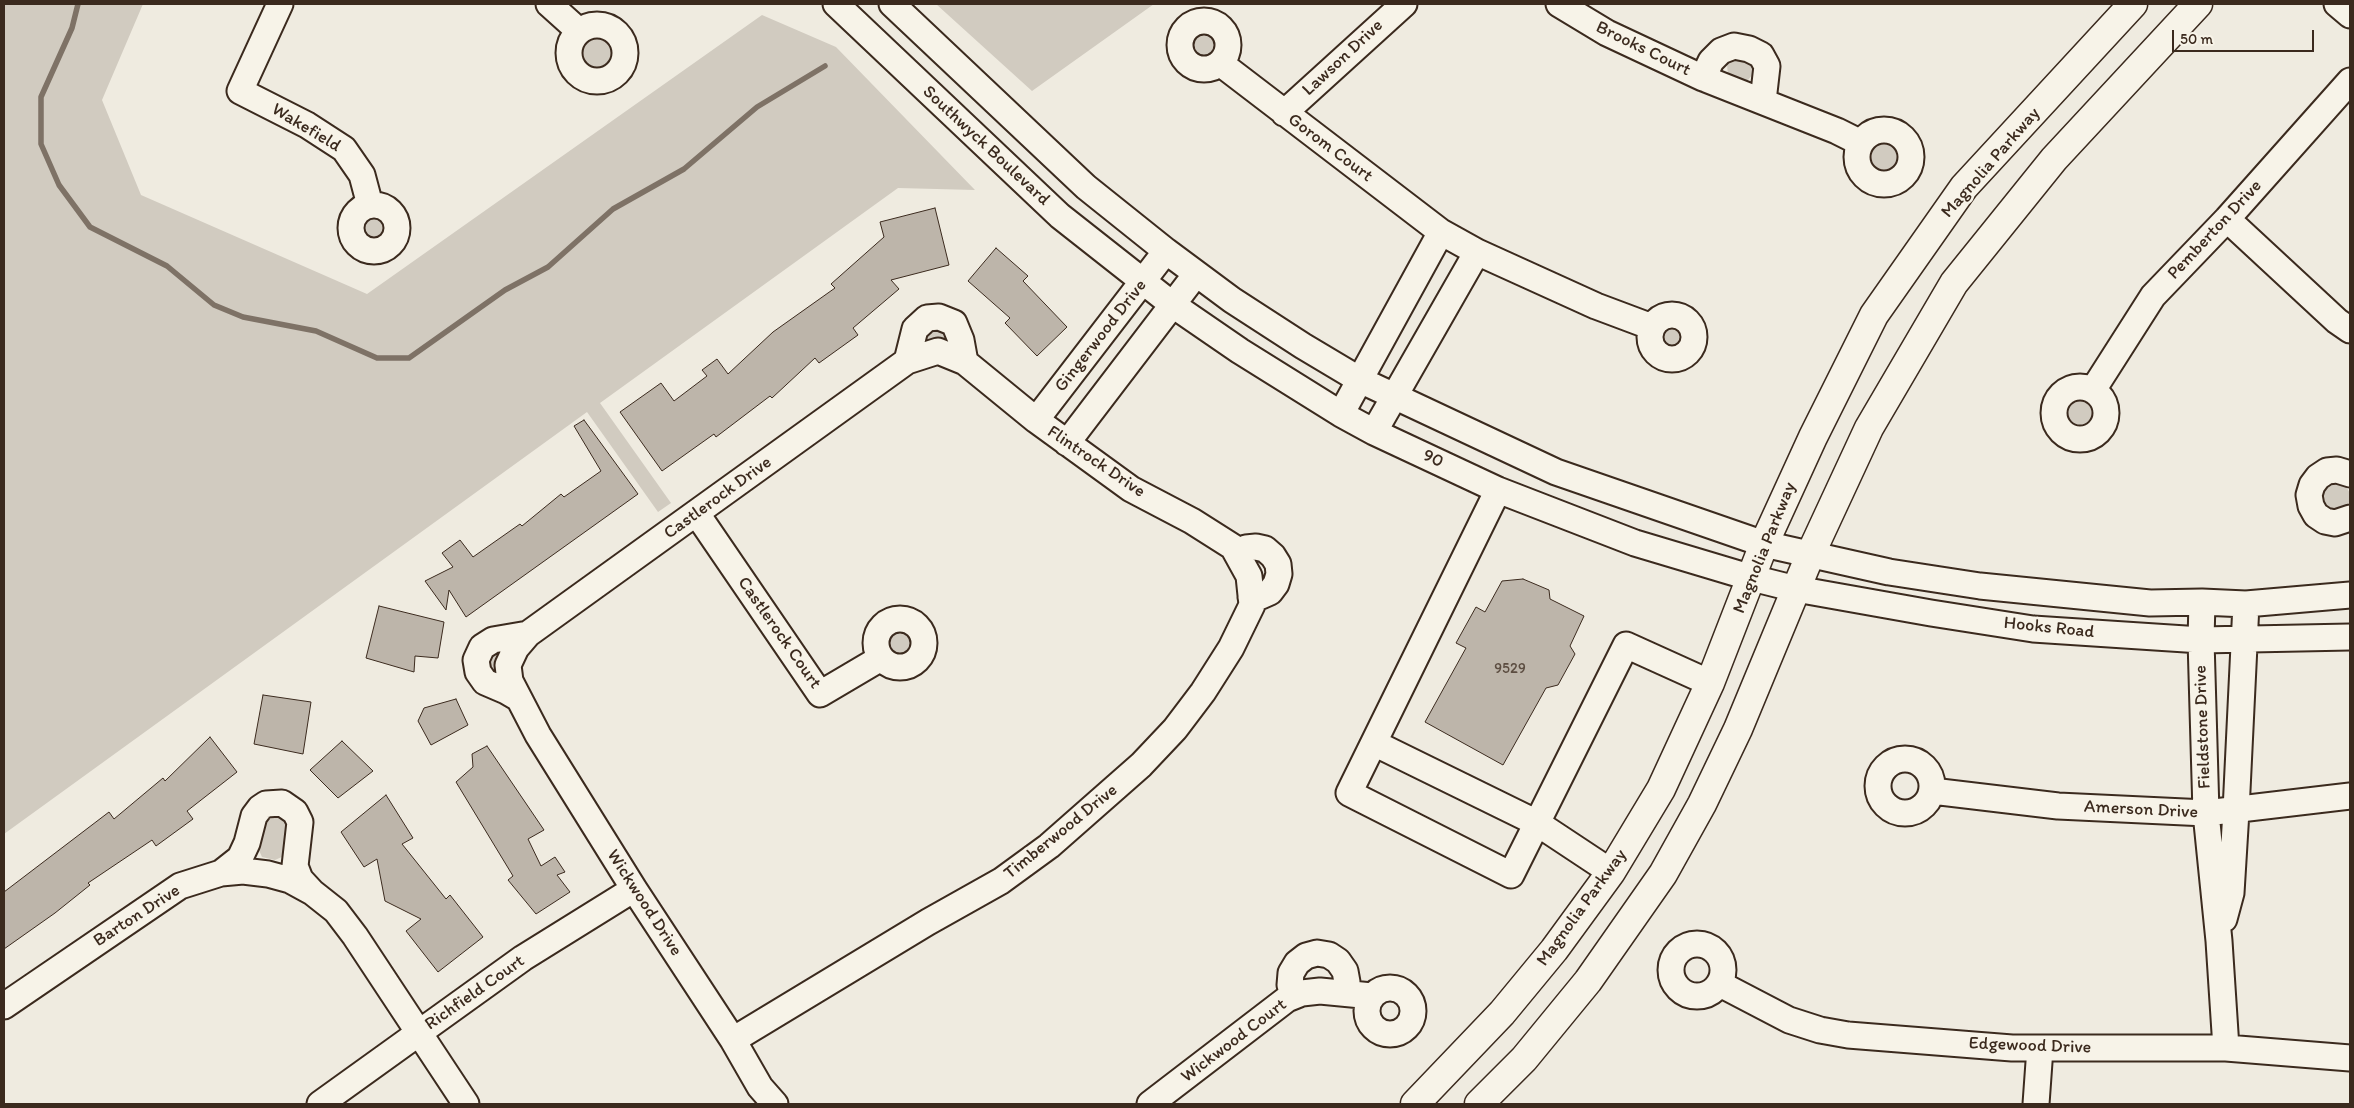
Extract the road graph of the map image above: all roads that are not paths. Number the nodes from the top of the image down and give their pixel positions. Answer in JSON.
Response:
{"nodes":[{"id":1,"x":280,"y":4,"type":"edge"},
{"id":2,"x":549,"y":4,"type":"edge"},
{"id":3,"x":836,"y":4,"type":"edge"},
{"id":4,"x":892,"y":4,"type":"edge"},
{"id":5,"x":1404,"y":4,"type":"edge"},
{"id":6,"x":1559,"y":4,"type":"edge"},
{"id":7,"x":2133,"y":4,"type":"edge"},
{"id":8,"x":2198,"y":4,"type":"edge"},
{"id":9,"x":2336,"y":4,"type":"edge"},
{"id":10,"x":2350,"y":15,"type":"edge"},
{"id":11,"x":579,"y":31,"type":"dead end"},
{"id":12,"x":1220,"y":63,"type":"dead end"},
{"id":13,"x":1703,"y":78,"type":"junction"},
{"id":14,"x":2350,"y":81,"type":"edge"},
{"id":15,"x":1763,"y":102,"type":"junction"},
{"id":16,"x":1284,"y":113,"type":"junction"},
{"id":17,"x":1861,"y":143,"type":"dead end"},
{"id":18,"x":1086,"y":187,"type":"junction"},
{"id":19,"x":370,"y":205,"type":"dead end"},
{"id":20,"x":1060,"y":216,"type":"junction"},
{"id":21,"x":2227,"y":219,"type":"junction"},
{"id":22,"x":1442,"y":232,"type":"junction"},
{"id":23,"x":1166,"y":251,"type":"junction"},
{"id":24,"x":1477,"y":252,"type":"junction"},
{"id":25,"x":1196,"y":274,"type":"junction"},
{"id":26,"x":1143,"y":282,"type":"junction"},
{"id":27,"x":1173,"y":305,"type":"junction"},
{"id":28,"x":1652,"y":328,"type":"dead end"},
{"id":29,"x":2350,"y":330,"type":"edge"},
{"id":30,"x":938,"y":351,"type":"joint"},
{"id":31,"x":907,"y":361,"type":"junction"},
{"id":32,"x":965,"y":362,"type":"junction"},
{"id":33,"x":1360,"y":380,"type":"junction"},
{"id":34,"x":2093,"y":390,"type":"dead end"},
{"id":35,"x":1394,"y":398,"type":"junction"},
{"id":36,"x":1341,"y":414,"type":"junction"},
{"id":37,"x":1036,"y":420,"type":"junction"},
{"id":38,"x":1374,"y":432,"type":"junction"},
{"id":39,"x":1067,"y":443,"type":"junction"},
{"id":40,"x":2349,"y":470,"type":"edge"},
{"id":41,"x":1498,"y":490,"type":"junction"},
{"id":42,"x":697,"y":514,"type":"junction"},
{"id":43,"x":2350,"y":518,"type":"edge"},
{"id":44,"x":1764,"y":544,"type":"junction"},
{"id":45,"x":1811,"y":553,"type":"junction"},
{"id":46,"x":1752,"y":578,"type":"junction"},
{"id":47,"x":1250,"y":587,"type":"joint"},
{"id":48,"x":1796,"y":589,"type":"junction"},
{"id":49,"x":2350,"y":595,"type":"edge"},
{"id":50,"x":2202,"y":602,"type":"junction"},
{"id":51,"x":2246,"y":604,"type":"junction"},
{"id":52,"x":528,"y":634,"type":"junction"},
{"id":53,"x":2350,"y":637,"type":"edge"},
{"id":54,"x":2201,"y":640,"type":"junction"},
{"id":55,"x":2244,"y":641,"type":"junction"},
{"id":56,"x":881,"y":658,"type":"dead end"},
{"id":57,"x":508,"y":665,"type":"joint"},
{"id":58,"x":1710,"y":684,"type":"junction"},
{"id":59,"x":518,"y":698,"type":"junction"},
{"id":60,"x":1374,"y":743,"type":"junction"},
{"id":61,"x":1932,"y":791,"type":"dead end"},
{"id":62,"x":2350,"y":796,"type":"edge"},
{"id":63,"x":2236,"y":811,"type":"junction"},
{"id":64,"x":2206,"y":813,"type":"junction"},
{"id":65,"x":1537,"y":823,"type":"junction"},
{"id":66,"x":1611,"y":872,"type":"junction"},
{"id":67,"x":221,"y":873,"type":"junction"},
{"id":68,"x":634,"y":889,"type":"junction"},
{"id":69,"x":312,"y":892,"type":"junction"},
{"id":70,"x":2219,"y":941,"type":"junction"},
{"id":71,"x":1720,"y":984,"type":"dead end"},
{"id":72,"x":1345,"y":993,"type":"junction"},
{"id":73,"x":1294,"y":996,"type":"junction"},
{"id":74,"x":1372,"y":996,"type":"dead end"},
{"id":75,"x":4,"y":1006,"type":"edge"},
{"id":76,"x":418,"y":1034,"type":"junction"},
{"id":77,"x":734,"y":1040,"type":"junction"},
{"id":78,"x":2040,"y":1048,"type":"junction"},
{"id":79,"x":2226,"y":1048,"type":"junction"},
{"id":80,"x":2350,"y":1058,"type":"edge"},
{"id":81,"x":320,"y":1104,"type":"edge"},
{"id":82,"x":466,"y":1104,"type":"edge"},
{"id":83,"x":774,"y":1104,"type":"edge"},
{"id":84,"x":1150,"y":1104,"type":"edge"},
{"id":85,"x":1415,"y":1104,"type":"edge"},
{"id":86,"x":1479,"y":1104,"type":"edge"},
{"id":87,"x":2036,"y":1104,"type":"edge"}],
"edges":[{"from":1,"to":19,"type":"street","name":"Wakefield"},
{"from":2,"to":11,"type":"street"},
{"from":3,"to":20,"type":"street","name":"Southwyck Boulevard"},
{"from":4,"to":18,"type":"street"},
{"from":5,"to":16,"type":"street","name":"Lawson Drive"},
{"from":6,"to":13,"type":"street","name":"Brooks Court"},
{"from":7,"to":44,"type":"main road","name":"Magnolia Parkway"},
{"from":8,"to":45,"type":"main road"},
{"from":9,"to":10,"type":"street"},
{"from":12,"to":16,"type":"street","name":"Gorom Court"},
{"from":13,"to":15,"type":"street","name":"Brooks Court"},
{"from":13,"to":15,"type":"street","name":"Brooks Court"},
{"from":14,"to":21,"type":"street","name":"Pemberton Drive"},
{"from":15,"to":17,"type":"street","name":"Brooks Court"},
{"from":16,"to":22,"type":"street","name":"Gorom Court"},
{"from":18,"to":20,"type":"street"},
{"from":18,"to":23,"type":"street"},
{"from":20,"to":26,"type":"street","name":"Southwyck Boulevard"},
{"from":21,"to":29,"type":"street"},
{"from":21,"to":34,"type":"street","name":"Pemberton Drive"},
{"from":22,"to":24,"type":"street","name":"Gorom Court"},
{"from":22,"to":33,"type":"street"},
{"from":23,"to":25,"type":"street"},
{"from":23,"to":26,"type":"street","name":"Gingerwood Drive"},
{"from":24,"to":28,"type":"street","name":"Gorom Court"},
{"from":24,"to":35,"type":"street"},
{"from":25,"to":27,"type":"street"},
{"from":25,"to":33,"type":"street"},
{"from":26,"to":27,"type":"street","name":"90"},
{"from":26,"to":37,"type":"street","name":"Gingerwood Drive"},
{"from":27,"to":36,"type":"street","name":"90"},
{"from":27,"to":39,"type":"street"},
{"from":30,"to":31,"type":"street","name":"Castlerock Drive"},
{"from":30,"to":32,"type":"street","name":"Flintrock Drive"},
{"from":31,"to":32,"type":"street"},
{"from":31,"to":42,"type":"street","name":"Castlerock Drive"},
{"from":32,"to":37,"type":"street","name":"Flintrock Drive"},
{"from":33,"to":35,"type":"street"},
{"from":33,"to":36,"type":"street"},
{"from":35,"to":38,"type":"street"},
{"from":35,"to":44,"type":"street"},
{"from":36,"to":38,"type":"street","name":"90"},
{"from":37,"to":39,"type":"street","name":"Flintrock Drive"},
{"from":38,"to":41,"type":"street","name":"90"},
{"from":39,"to":47,"type":"street","name":"Flintrock Drive"},
{"from":40,"to":43,"type":"street"},
{"from":41,"to":46,"type":"street","name":"90"},
{"from":41,"to":60,"type":"street"},
{"from":42,"to":52,"type":"street","name":"Castlerock Drive"},
{"from":42,"to":56,"type":"street","name":"Castlerock Court"},
{"from":44,"to":45,"type":"street","name":"Hooks Road"},
{"from":44,"to":46,"type":"main road","name":"Magnolia Parkway"},
{"from":45,"to":48,"type":"main road"},
{"from":45,"to":50,"type":"street","name":"Hooks Road"},
{"from":46,"to":48,"type":"street","name":"Hooks Road"},
{"from":46,"to":58,"type":"main road","name":"Magnolia Parkway"},
{"from":47,"to":77,"type":"street","name":"Timberwood Drive"},
{"from":48,"to":54,"type":"street","name":"Hooks Road"},
{"from":48,"to":86,"type":"main road"},
{"from":49,"to":51,"type":"street","name":"Hooks Road"},
{"from":50,"to":51,"type":"street","name":"Hooks Road"},
{"from":50,"to":54,"type":"street","name":"Fieldstone Drive"},
{"from":51,"to":55,"type":"street","name":"Fieldstone Drive"},
{"from":52,"to":57,"type":"street","name":"Castlerock Drive"},
{"from":52,"to":59,"type":"street","name":"Castlerock Drive"},
{"from":53,"to":55,"type":"street","name":"Hooks Road"},
{"from":54,"to":55,"type":"street","name":"Hooks Road"},
{"from":54,"to":64,"type":"street","name":"Fieldstone Drive"},
{"from":55,"to":63,"type":"street","name":"Fieldstone Drive"},
{"from":57,"to":59,"type":"street","name":"Wickwood Drive"},
{"from":58,"to":65,"type":"street"},
{"from":58,"to":66,"type":"main road","name":"Magnolia Parkway"},
{"from":59,"to":68,"type":"street","name":"Wickwood Drive"},
{"from":60,"to":65,"type":"street"},
{"from":60,"to":65,"type":"street"},
{"from":61,"to":64,"type":"street","name":"Amerson Drive"},
{"from":62,"to":63,"type":"street","name":"Amerson Drive"},
{"from":63,"to":64,"type":"street","name":"Amerson Drive"},
{"from":63,"to":70,"type":"street","name":"Fieldstone Drive"},
{"from":64,"to":70,"type":"street","name":"Fieldstone Drive"},
{"from":65,"to":66,"type":"street"},
{"from":66,"to":85,"type":"main road","name":"Magnolia Parkway"},
{"from":67,"to":69,"type":"street","name":"Barton Drive"},
{"from":67,"to":69,"type":"street"},
{"from":67,"to":75,"type":"street","name":"Barton Drive"},
{"from":68,"to":76,"type":"street","name":"Richfield Court"},
{"from":68,"to":77,"type":"street","name":"Wickwood Drive"},
{"from":69,"to":76,"type":"street"},
{"from":70,"to":79,"type":"street","name":"Fieldstone Drive"},
{"from":71,"to":78,"type":"street","name":"Edgewood Drive"},
{"from":72,"to":73,"type":"street","name":"Wickwood Court"},
{"from":72,"to":73,"type":"street","name":"Wickwood Court"},
{"from":72,"to":74,"type":"street","name":"Wickwood Court"},
{"from":73,"to":84,"type":"street","name":"Wickwood Court"},
{"from":76,"to":81,"type":"street","name":"Richfield Court"},
{"from":76,"to":82,"type":"street"},
{"from":77,"to":83,"type":"street","name":"Wickwood Drive"},
{"from":78,"to":79,"type":"street","name":"Edgewood Drive"},
{"from":78,"to":87,"type":"street"},
{"from":79,"to":80,"type":"street","name":"Edgewood Drive"}]}
